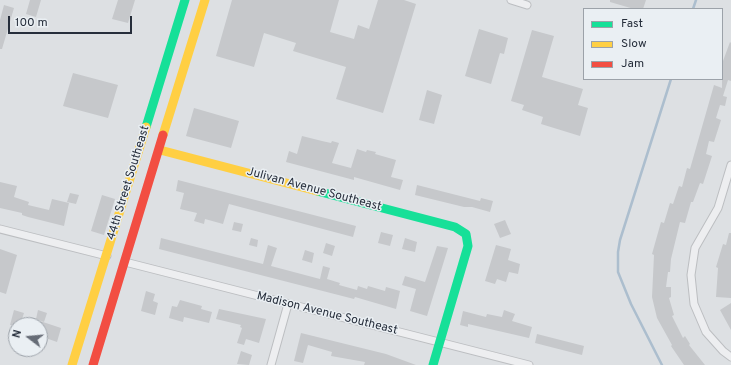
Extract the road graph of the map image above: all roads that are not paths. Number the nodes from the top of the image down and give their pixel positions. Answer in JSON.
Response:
{"nodes":[{"id":1,"x":185,"y":0,"type":"edge"},
{"id":2,"x":205,"y":0,"type":"edge"},
{"id":3,"x":511,"y":0,"type":"edge"},
{"id":4,"x":527,"y":5,"type":"dead end"},
{"id":5,"x":169,"y":50,"type":"junction"},
{"id":6,"x":183,"y":75,"type":"junction"},
{"id":7,"x":147,"y":123,"type":"junction"},
{"id":8,"x":160,"y":150,"type":"junction"},
{"id":9,"x":731,"y":165,"type":"edge"},
{"id":10,"x":0,"y":229,"type":"edge"},
{"id":11,"x":107,"y":256,"type":"junction"},
{"id":12,"x":125,"y":262,"type":"junction"},
{"id":13,"x":118,"y":285,"type":"junction"},
{"id":14,"x":288,"y":304,"type":"junction"},
{"id":15,"x":440,"y":342,"type":"junction"},
{"id":16,"x":731,"y":357,"type":"edge"},
{"id":17,"x":72,"y":365,"type":"edge"},
{"id":18,"x":93,"y":365,"type":"edge"},
{"id":19,"x":270,"y":365,"type":"edge"},
{"id":20,"x":433,"y":365,"type":"edge"},
{"id":21,"x":529,"y":365,"type":"edge"}],
"edges":[{"from":1,"to":5,"type":"main road","name":"44th Street Southeast"},
{"from":2,"to":6,"type":"main road","name":"44th Street Southeast"},
{"from":3,"to":4,"type":"street"},
{"from":5,"to":6,"type":"main road"},
{"from":5,"to":7,"type":"main road","name":"44th Street Southeast"},
{"from":6,"to":8,"type":"main road","name":"44th Street Southeast"},
{"from":7,"to":8,"type":"main road"},
{"from":7,"to":11,"type":"main road","name":"44th Street Southeast"},
{"from":8,"to":12,"type":"main road","name":"44th Street Southeast"},
{"from":8,"to":15,"type":"main road","name":"Julivan Avenue Southeast"},
{"from":9,"to":16,"type":"street"},
{"from":10,"to":11,"type":"street"},
{"from":11,"to":13,"type":"main road"},
{"from":11,"to":17,"type":"main road","name":"44th Street Southeast"},
{"from":12,"to":13,"type":"main road","name":"44th Street Southeast"},
{"from":12,"to":14,"type":"street","name":"Madison Avenue Southeast"},
{"from":13,"to":18,"type":"main road","name":"44th Street Southeast"},
{"from":14,"to":15,"type":"street","name":"Madison Avenue Southeast"},
{"from":14,"to":19,"type":"street"},
{"from":15,"to":20,"type":"main road"},
{"from":15,"to":21,"type":"street","name":"Madison Avenue Southeast"}]}
